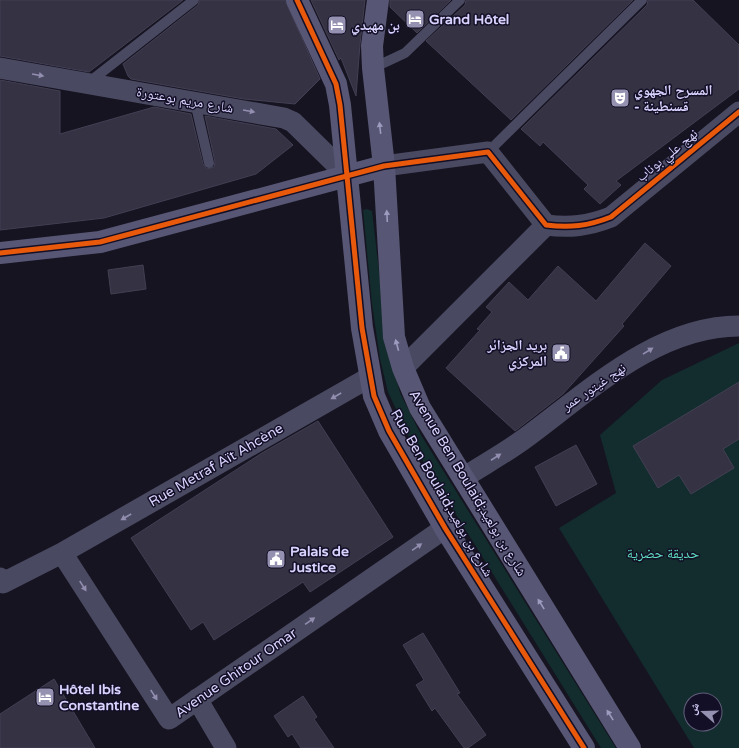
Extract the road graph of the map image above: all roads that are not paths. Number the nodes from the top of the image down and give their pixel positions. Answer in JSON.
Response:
{"nodes":[{"id":1,"x":194,"y":0,"type":"edge"},
{"id":2,"x":297,"y":0,"type":"edge"},
{"id":3,"x":378,"y":0,"type":"edge"},
{"id":4,"x":460,"y":0,"type":"edge"},
{"id":5,"x":642,"y":0,"type":"edge"},
{"id":6,"x":0,"y":68,"type":"edge"},
{"id":7,"x":372,"y":68,"type":"junction"},
{"id":8,"x":87,"y":84,"type":"junction"},
{"id":9,"x":196,"y":102,"type":"junction"},
{"id":10,"x":739,"y":112,"type":"edge"},
{"id":11,"x":488,"y":152,"type":"junction"},
{"id":12,"x":210,"y":163,"type":"dead end"},
{"id":13,"x":384,"y":166,"type":"junction"},
{"id":14,"x":348,"y":176,"type":"junction"},
{"id":15,"x":546,"y":225,"type":"junction"},
{"id":16,"x":0,"y":253,"type":"edge"},
{"id":17,"x":739,"y":326,"type":"edge"},
{"id":18,"x":403,"y":368,"type":"junction"},
{"id":19,"x":370,"y":377,"type":"junction"},
{"id":20,"x":463,"y":478,"type":"junction"},
{"id":21,"x":445,"y":528,"type":"junction"},
{"id":22,"x":62,"y":553,"type":"junction"},
{"id":23,"x":0,"y":578,"type":"edge"},
{"id":24,"x":197,"y":699,"type":"junction"},
{"id":25,"x":226,"y":748,"type":"edge"},
{"id":26,"x":584,"y":748,"type":"edge"},
{"id":27,"x":630,"y":748,"type":"edge"}],
"edges":[{"from":1,"to":8,"type":"lane"},
{"from":2,"to":14,"type":"street","name":"Rue Ben Boulaid;شارع بن بولعيد"},
{"from":3,"to":7,"type":"street","name":"Avenue Ben Boulaid;شارع بن بولعيد"},
{"from":4,"to":7,"type":"lane"},
{"from":5,"to":11,"type":"lane"},
{"from":6,"to":8,"type":"street","name":"شارع مريم بوعتورة","one_way":true},
{"from":13,"to":7,"type":"street","name":"Avenue Ben Boulaid;شارع بن بولعيد","one_way":true},
{"from":8,"to":9,"type":"street","name":"شارع مريم بوعتورة"},
{"from":9,"to":12,"type":"lane"},
{"from":9,"to":14,"type":"street","name":"شارع مريم بوعتورة","one_way":true},
{"from":10,"to":15,"type":"street","name":"نهج علي بوناب"},
{"from":11,"to":13,"type":"street"},
{"from":11,"to":15,"type":"street"},
{"from":13,"to":14,"type":"street"},
{"from":18,"to":13,"type":"street","name":"Avenue Ben Boulaid;شارع بن بولعيد","one_way":true},
{"from":14,"to":16,"type":"street"},
{"from":14,"to":19,"type":"street","name":"Rue Ben Boulaid;شارع بن بولعيد"},
{"from":15,"to":18,"type":"street"},
{"from":20,"to":17,"type":"street","name":"نهج غيتور عمر","one_way":true},
{"from":18,"to":20,"type":"street","name":"Avenue Ben Boulaid;شارع بن بولعيد"},
{"from":19,"to":21,"type":"street","name":"Rue Ben Boulaid;شارع بن بولعيد"},
{"from":19,"to":22,"type":"street","name":"Rue Metraf Aït Ahcène","one_way":true},
{"from":27,"to":20,"type":"street","name":"Avenue Ben Boulaid;شارع بن بولعيد","one_way":true},
{"from":24,"to":21,"type":"street","name":"Avenue Ghitour Omar","one_way":true},
{"from":21,"to":26,"type":"street","name":"Rue Ben Boulaid;شارع بن بولعيد"},
{"from":22,"to":23,"type":"street","name":"Rue Metraf Aït Ahcène"},
{"from":22,"to":24,"type":"street","name":"Avenue Ghitour Omar","one_way":true},
{"from":24,"to":25,"type":"street"}]}
